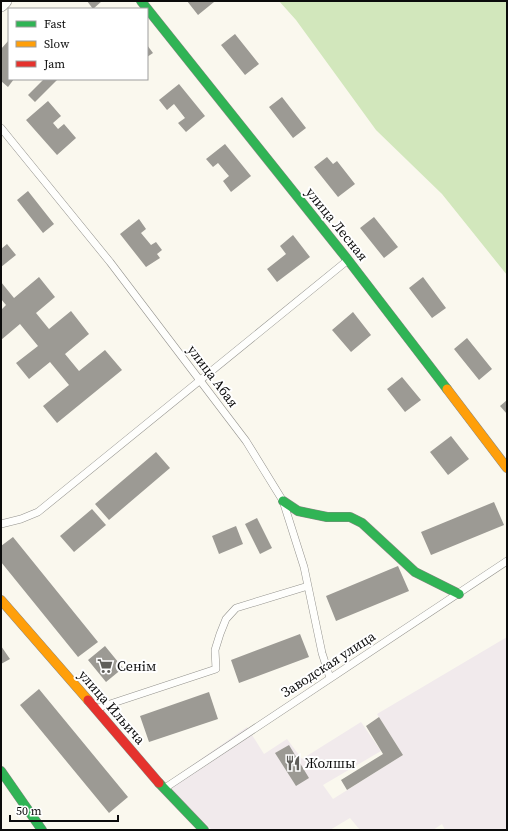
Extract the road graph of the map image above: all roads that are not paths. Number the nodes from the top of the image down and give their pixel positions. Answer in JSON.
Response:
{"nodes":[{"id":1,"x":5,"y":1,"type":"edge"},
{"id":2,"x":1,"y":5,"type":"edge"},
{"id":3,"x":148,"y":10,"type":"edge"},
{"id":4,"x":1,"y":129,"type":"edge"},
{"id":5,"x":348,"y":260,"type":"junction"},
{"id":6,"x":200,"y":381,"type":"junction"},
{"id":7,"x":507,"y":468,"type":"edge"},
{"id":8,"x":283,"y":501,"type":"junction"},
{"id":9,"x":1,"y":524,"type":"edge"},
{"id":10,"x":507,"y":561,"type":"edge"},
{"id":11,"x":308,"y":586,"type":"junction"},
{"id":12,"x":460,"y":594,"type":"junction"},
{"id":13,"x":1,"y":600,"type":"edge"},
{"id":14,"x":330,"y":678,"type":"junction"},
{"id":15,"x":96,"y":709,"type":"junction"},
{"id":16,"x":1,"y":772,"type":"edge"},
{"id":17,"x":164,"y":790,"type":"junction"},
{"id":18,"x":42,"y":830,"type":"edge"},
{"id":19,"x":204,"y":830,"type":"edge"}],
"edges":[{"from":1,"to":2,"type":"street"},
{"from":3,"to":5,"type":"street","name":"улица Лесная"},
{"from":4,"to":6,"type":"lane","name":"улица Абая"},
{"from":5,"to":6,"type":"lane"},
{"from":5,"to":7,"type":"street","name":"улица Лесная"},
{"from":6,"to":8,"type":"lane","name":"улица Абая"},
{"from":6,"to":9,"type":"lane"},
{"from":8,"to":11,"type":"lane","name":"улица Абая"},
{"from":8,"to":12,"type":"street"},
{"from":10,"to":12,"type":"lane","name":"Заводская улица"},
{"from":11,"to":14,"type":"lane","name":"улица Абая"},
{"from":11,"to":15,"type":"lane"},
{"from":12,"to":14,"type":"lane","name":"Заводская улица"},
{"from":13,"to":15,"type":"street","name":"улица Ильича"},
{"from":14,"to":17,"type":"lane","name":"Заводская улица"},
{"from":15,"to":17,"type":"street","name":"улица Ильича"},
{"from":16,"to":18,"type":"street"},
{"from":17,"to":19,"type":"street","name":"улица Ильича"}]}
